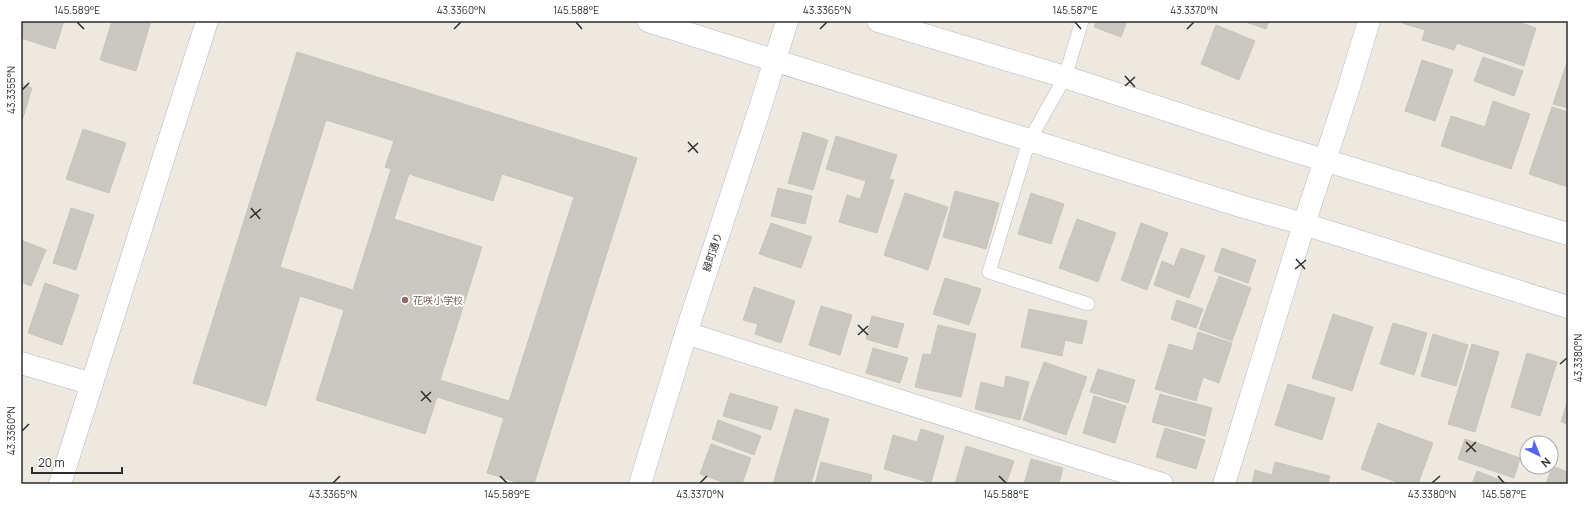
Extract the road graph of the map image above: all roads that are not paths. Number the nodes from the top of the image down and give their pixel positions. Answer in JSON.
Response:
{"nodes":[{"id":1,"x":207,"y":21,"type":"edge"},
{"id":2,"x":648,"y":21,"type":"edge"},
{"id":3,"x":787,"y":21,"type":"edge"},
{"id":4,"x":878,"y":21,"type":"edge"},
{"id":5,"x":1082,"y":21,"type":"edge"},
{"id":6,"x":1369,"y":21,"type":"edge"},
{"id":7,"x":775,"y":61,"type":"junction"},
{"id":8,"x":1065,"y":77,"type":"junction"},
{"id":9,"x":1029,"y":140,"type":"junction"},
{"id":10,"x":1325,"y":160,"type":"junction"},
{"id":11,"x":1304,"y":224,"type":"junction"},
{"id":12,"x":1568,"y":234,"type":"edge"},
{"id":13,"x":1088,"y":304,"type":"dead end"},
{"id":14,"x":1568,"y":307,"type":"edge"},
{"id":15,"x":686,"y":333,"type":"junction"},
{"id":16,"x":21,"y":363,"type":"edge"},
{"id":17,"x":92,"y":384,"type":"junction"},
{"id":18,"x":60,"y":484,"type":"edge"},
{"id":19,"x":640,"y":484,"type":"edge"},
{"id":20,"x":1162,"y":484,"type":"edge"},
{"id":21,"x":1224,"y":484,"type":"edge"}],
"edges":[{"from":1,"to":17,"type":"street"},
{"from":2,"to":7,"type":"street"},
{"from":3,"to":7,"type":"street","name":"緑町通り"},
{"from":4,"to":8,"type":"street"},
{"from":5,"to":8,"type":"lane"},
{"from":6,"to":10,"type":"street"},
{"from":7,"to":9,"type":"street"},
{"from":7,"to":15,"type":"street","name":"緑町通り"},
{"from":8,"to":9,"type":"lane"},
{"from":8,"to":10,"type":"street"},
{"from":9,"to":11,"type":"street"},
{"from":9,"to":13,"type":"lane"},
{"from":10,"to":11,"type":"street"},
{"from":10,"to":12,"type":"street"},
{"from":11,"to":14,"type":"street"},
{"from":11,"to":21,"type":"street"},
{"from":15,"to":19,"type":"street","name":"緑町通り"},
{"from":15,"to":20,"type":"street"},
{"from":16,"to":17,"type":"street"},
{"from":17,"to":18,"type":"street"}]}
